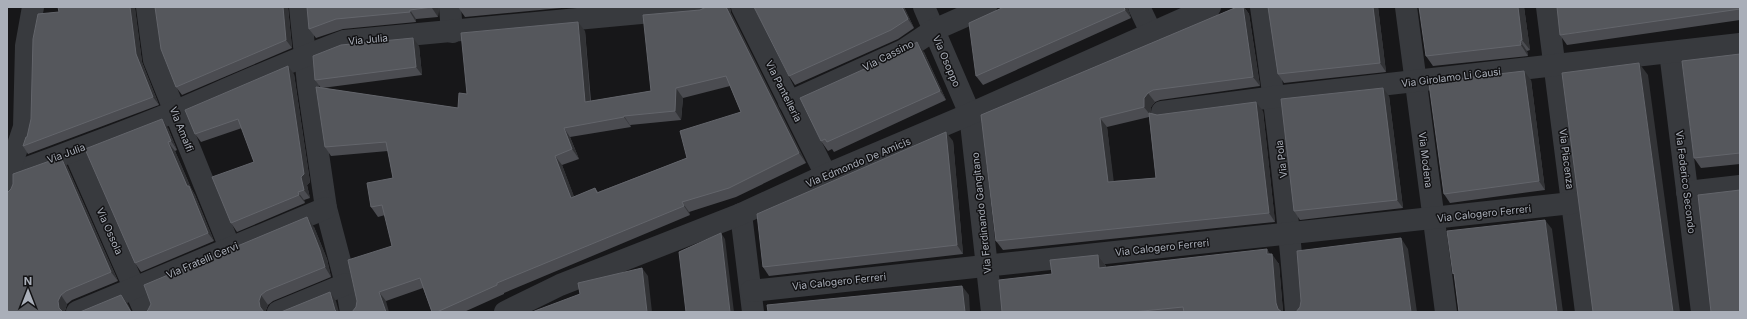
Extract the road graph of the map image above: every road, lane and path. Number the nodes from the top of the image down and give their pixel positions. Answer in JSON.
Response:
{"nodes":[{"id":1,"x":33,"y":7,"type":"edge"},
{"id":2,"x":147,"y":7,"type":"edge"},
{"id":3,"x":300,"y":7,"type":"edge"},
{"id":4,"x":450,"y":7,"type":"edge"},
{"id":5,"x":705,"y":7,"type":"edge"},
{"id":6,"x":742,"y":7,"type":"edge"},
{"id":7,"x":924,"y":7,"type":"edge"},
{"id":8,"x":986,"y":7,"type":"edge"},
{"id":9,"x":1139,"y":7,"type":"edge"},
{"id":10,"x":1210,"y":7,"type":"edge"},
{"id":11,"x":1261,"y":7,"type":"edge"},
{"id":12,"x":1406,"y":7,"type":"edge"},
{"id":13,"x":1547,"y":7,"type":"edge"},
{"id":14,"x":934,"y":30,"type":"junction"},
{"id":15,"x":452,"y":32,"type":"junction"},
{"id":16,"x":1151,"y":32,"type":"junction"},
{"id":17,"x":1740,"y":44,"type":"edge"},
{"id":18,"x":1670,"y":52,"type":"junction"},
{"id":19,"x":305,"y":55,"type":"junction"},
{"id":20,"x":1555,"y":65,"type":"junction"},
{"id":21,"x":1416,"y":81,"type":"junction"},
{"id":22,"x":1274,"y":97,"type":"junction"},
{"id":23,"x":790,"y":102,"type":"junction"},
{"id":24,"x":174,"y":111,"type":"junction"},
{"id":25,"x":1162,"y":112,"type":"dead end"},
{"id":26,"x":970,"y":114,"type":"junction"},
{"id":27,"x":74,"y":151,"type":"junction"},
{"id":28,"x":826,"y":175,"type":"junction"},
{"id":29,"x":8,"y":183,"type":"edge"},
{"id":30,"x":1740,"y":186,"type":"edge"},
{"id":31,"x":1688,"y":192,"type":"junction"},
{"id":32,"x":1572,"y":203,"type":"junction"},
{"id":33,"x":326,"y":208,"type":"junction"},
{"id":34,"x":741,"y":214,"type":"junction"},
{"id":35,"x":1434,"y":218,"type":"junction"},
{"id":36,"x":1290,"y":234,"type":"junction"},
{"id":37,"x":230,"y":248,"type":"junction"},
{"id":38,"x":987,"y":266,"type":"junction"},
{"id":39,"x":346,"y":284,"type":"junction"},
{"id":40,"x":136,"y":288,"type":"junction"},
{"id":41,"x":752,"y":301,"type":"edge"},
{"id":42,"x":77,"y":312,"type":"edge"},
{"id":43,"x":145,"y":312,"type":"edge"},
{"id":44,"x":278,"y":312,"type":"edge"},
{"id":45,"x":351,"y":312,"type":"edge"},
{"id":46,"x":505,"y":312,"type":"edge"},
{"id":47,"x":992,"y":312,"type":"edge"},
{"id":48,"x":1296,"y":312,"type":"edge"},
{"id":49,"x":1446,"y":312,"type":"edge"},
{"id":50,"x":1586,"y":312,"type":"edge"},
{"id":51,"x":1702,"y":312,"type":"edge"}],
"edges":[{"from":1,"to":29,"type":"street"},
{"from":2,"to":24,"type":"street","name":"Via Amalfi"},
{"from":3,"to":19,"type":"street"},
{"from":4,"to":15,"type":"street"},
{"from":5,"to":15,"type":"street","name":"Via Julia"},
{"from":6,"to":23,"type":"street","name":"Via Pantelleria"},
{"from":7,"to":14,"type":"street","name":"Via Osoppo"},
{"from":8,"to":14,"type":"street","name":"Via Cassino"},
{"from":9,"to":16,"type":"street"},
{"from":10,"to":16,"type":"street","name":"Via Edmondo De Amicis"},
{"from":11,"to":22,"type":"street","name":"Via Pola"},
{"from":12,"to":21,"type":"street","name":"Via Modena"},
{"from":13,"to":20,"type":"street","name":"Via Piacenza"},
{"from":14,"to":23,"type":"street","name":"Via Cassino"},
{"from":14,"to":26,"type":"street","name":"Via Osoppo"},
{"from":15,"to":19,"type":"street","name":"Via Julia"},
{"from":16,"to":26,"type":"street","name":"Via Edmondo De Amicis"},
{"from":17,"to":18,"type":"street","name":"Via Girolamo Li Causi"},
{"from":18,"to":20,"type":"street","name":"Via Girolamo Li Causi"},
{"from":18,"to":31,"type":"street","name":"Via Federico Secondo"},
{"from":19,"to":24,"type":"street","name":"Via Julia"},
{"from":19,"to":33,"type":"street"},
{"from":20,"to":21,"type":"street","name":"Via Girolamo Li Causi"},
{"from":20,"to":32,"type":"street","name":"Via Piacenza"},
{"from":21,"to":22,"type":"street","name":"Via Girolamo Li Causi"},
{"from":21,"to":35,"type":"street","name":"Via Modena"},
{"from":22,"to":25,"type":"street","name":"Via Girolamo Li Causi"},
{"from":22,"to":36,"type":"street","name":"Via Pola"},
{"from":23,"to":28,"type":"street","name":"Via Pantelleria"},
{"from":24,"to":27,"type":"street","name":"Via Julia"},
{"from":24,"to":37,"type":"street","name":"Via Amalfi"},
{"from":26,"to":28,"type":"street","name":"Via Edmondo De Amicis"},
{"from":26,"to":38,"type":"street","name":"Via Ferdinando Gangitano"},
{"from":27,"to":29,"type":"street","name":"Via Julia"},
{"from":27,"to":40,"type":"street","name":"Via Ossola"},
{"from":28,"to":34,"type":"street","name":"Via Edmondo De Amicis"},
{"from":30,"to":31,"type":"street"},
{"from":31,"to":51,"type":"street","name":"Via Federico Secondo"},
{"from":32,"to":35,"type":"street","name":"Via Calogero Ferreri"},
{"from":32,"to":50,"type":"street","name":"Via Piacenza"},
{"from":33,"to":37,"type":"street","name":"Via Fratelli Cervi"},
{"from":33,"to":39,"type":"street"},
{"from":34,"to":41,"type":"street"},
{"from":34,"to":46,"type":"street","name":"Via Edmondo De Amicis"},
{"from":35,"to":36,"type":"street","name":"Via Calogero Ferreri"},
{"from":35,"to":49,"type":"street","name":"Via Modena"},
{"from":36,"to":38,"type":"street","name":"Via Calogero Ferreri"},
{"from":36,"to":48,"type":"street","name":"Via Pola"},
{"from":37,"to":40,"type":"street","name":"Via Fratelli Cervi"},
{"from":38,"to":41,"type":"street","name":"Via Calogero Ferreri"},
{"from":38,"to":47,"type":"street","name":"Via Ferdinando Gangitano"},
{"from":39,"to":44,"type":"street"},
{"from":39,"to":45,"type":"street"},
{"from":40,"to":42,"type":"street","name":"Via Fratelli Cervi"},
{"from":40,"to":43,"type":"street","name":"Via Ossola"}]}
